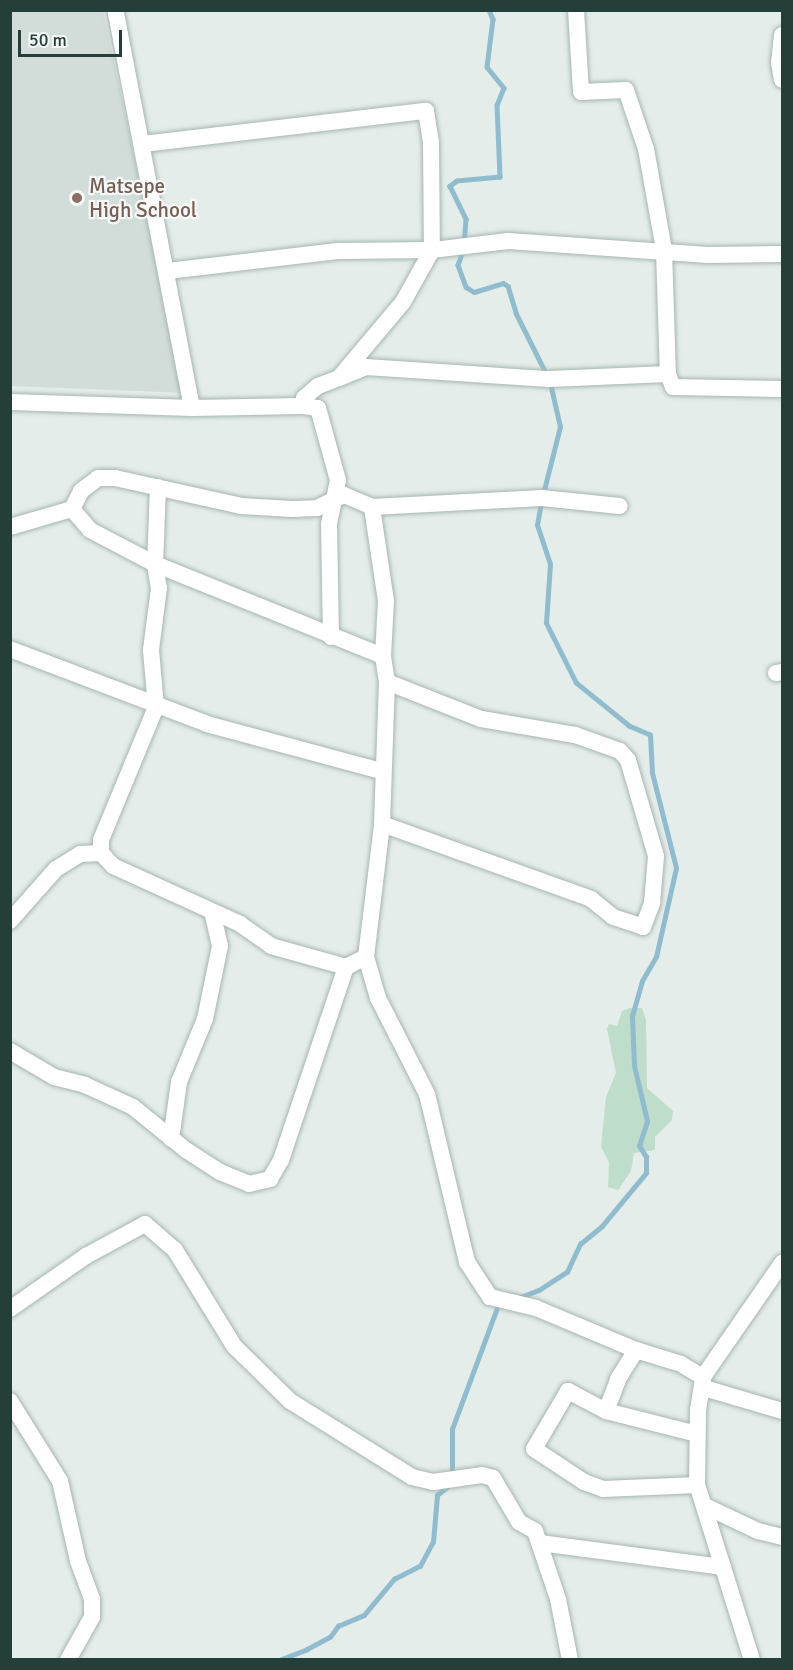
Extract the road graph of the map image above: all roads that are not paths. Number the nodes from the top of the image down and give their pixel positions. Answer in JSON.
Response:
{"nodes":[{"id":1,"x":115,"y":10,"type":"edge"},
{"id":2,"x":576,"y":10,"type":"edge"},
{"id":3,"x":783,"y":35,"type":"edge"},
{"id":4,"x":783,"y":80,"type":"edge"},
{"id":5,"x":143,"y":144,"type":"junction"},
{"id":6,"x":432,"y":250,"type":"junction"},
{"id":7,"x":664,"y":250,"type":"junction"},
{"id":8,"x":783,"y":254,"type":"edge"},
{"id":9,"x":167,"y":271,"type":"junction"},
{"id":10,"x":668,"y":374,"type":"junction"},
{"id":11,"x":339,"y":378,"type":"junction"},
{"id":12,"x":783,"y":389,"type":"edge"},
{"id":13,"x":10,"y":402,"type":"edge"},
{"id":14,"x":303,"y":406,"type":"junction"},
{"id":15,"x":192,"y":408,"type":"junction"},
{"id":16,"x":158,"y":487,"type":"junction"},
{"id":17,"x":335,"y":498,"type":"junction"},
{"id":18,"x":620,"y":506,"type":"dead end"},
{"id":19,"x":372,"y":507,"type":"junction"},
{"id":20,"x":72,"y":508,"type":"junction"},
{"id":21,"x":10,"y":527,"type":"edge"},
{"id":22,"x":155,"y":564,"type":"junction"},
{"id":23,"x":331,"y":637,"type":"junction"},
{"id":24,"x":10,"y":649,"type":"edge"},
{"id":25,"x":383,"y":656,"type":"junction"},
{"id":26,"x":387,"y":682,"type":"junction"},
{"id":27,"x":156,"y":707,"type":"junction"},
{"id":28,"x":381,"y":771,"type":"junction"},
{"id":29,"x":382,"y":824,"type":"junction"},
{"id":30,"x":101,"y":853,"type":"junction"},
{"id":31,"x":212,"y":912,"type":"junction"},
{"id":32,"x":10,"y":921,"type":"edge"},
{"id":33,"x":366,"y":957,"type":"junction"},
{"id":34,"x":346,"y":967,"type":"junction"},
{"id":35,"x":10,"y":1051,"type":"edge"},
{"id":36,"x":171,"y":1139,"type":"junction"},
{"id":37,"x":783,"y":1263,"type":"edge"},
{"id":38,"x":10,"y":1309,"type":"edge"},
{"id":39,"x":636,"y":1350,"type":"junction"},
{"id":40,"x":703,"y":1382,"type":"junction"},
{"id":41,"x":10,"y":1401,"type":"edge"},
{"id":42,"x":606,"y":1411,"type":"junction"},
{"id":43,"x":783,"y":1411,"type":"edge"},
{"id":44,"x":697,"y":1434,"type":"junction"},
{"id":45,"x":697,"y":1485,"type":"junction"},
{"id":46,"x":705,"y":1506,"type":"junction"},
{"id":47,"x":783,"y":1537,"type":"edge"},
{"id":48,"x":540,"y":1543,"type":"junction"},
{"id":49,"x":723,"y":1567,"type":"junction"},
{"id":50,"x":68,"y":1659,"type":"edge"},
{"id":51,"x":570,"y":1659,"type":"edge"},
{"id":52,"x":752,"y":1659,"type":"edge"}],
"edges":[{"from":1,"to":5,"type":"street"},
{"from":2,"to":7,"type":"street"},
{"from":3,"to":4,"type":"street"},
{"from":5,"to":6,"type":"street"},
{"from":5,"to":9,"type":"street"},
{"from":6,"to":7,"type":"street"},
{"from":6,"to":9,"type":"street"},
{"from":6,"to":11,"type":"street"},
{"from":7,"to":8,"type":"street"},
{"from":7,"to":10,"type":"street"},
{"from":9,"to":15,"type":"street"},
{"from":10,"to":11,"type":"street"},
{"from":10,"to":12,"type":"street"},
{"from":11,"to":14,"type":"street"},
{"from":13,"to":15,"type":"street"},
{"from":14,"to":15,"type":"street"},
{"from":14,"to":17,"type":"street"},
{"from":16,"to":17,"type":"street"},
{"from":16,"to":20,"type":"street"},
{"from":16,"to":22,"type":"street"},
{"from":17,"to":19,"type":"street"},
{"from":17,"to":23,"type":"street"},
{"from":18,"to":19,"type":"street"},
{"from":19,"to":25,"type":"street"},
{"from":20,"to":21,"type":"street"},
{"from":20,"to":22,"type":"street"},
{"from":22,"to":23,"type":"street"},
{"from":22,"to":27,"type":"street"},
{"from":23,"to":25,"type":"street"},
{"from":24,"to":27,"type":"street"},
{"from":25,"to":26,"type":"street"},
{"from":26,"to":28,"type":"street"},
{"from":26,"to":29,"type":"street"},
{"from":27,"to":28,"type":"street"},
{"from":27,"to":30,"type":"street"},
{"from":28,"to":29,"type":"street"},
{"from":29,"to":33,"type":"street"},
{"from":30,"to":31,"type":"street"},
{"from":30,"to":32,"type":"street"},
{"from":31,"to":34,"type":"street"},
{"from":31,"to":36,"type":"street"},
{"from":33,"to":34,"type":"street"},
{"from":33,"to":39,"type":"street"},
{"from":34,"to":36,"type":"street"},
{"from":35,"to":36,"type":"street"},
{"from":37,"to":40,"type":"street"},
{"from":38,"to":48,"type":"street"},
{"from":39,"to":40,"type":"street"},
{"from":39,"to":42,"type":"street"},
{"from":40,"to":43,"type":"street"},
{"from":40,"to":44,"type":"street"},
{"from":41,"to":50,"type":"street"},
{"from":42,"to":44,"type":"street"},
{"from":42,"to":45,"type":"street"},
{"from":44,"to":45,"type":"street"},
{"from":45,"to":46,"type":"street"},
{"from":46,"to":47,"type":"street"},
{"from":46,"to":49,"type":"street"},
{"from":48,"to":49,"type":"street"},
{"from":48,"to":51,"type":"street"},
{"from":49,"to":52,"type":"street"}]}
